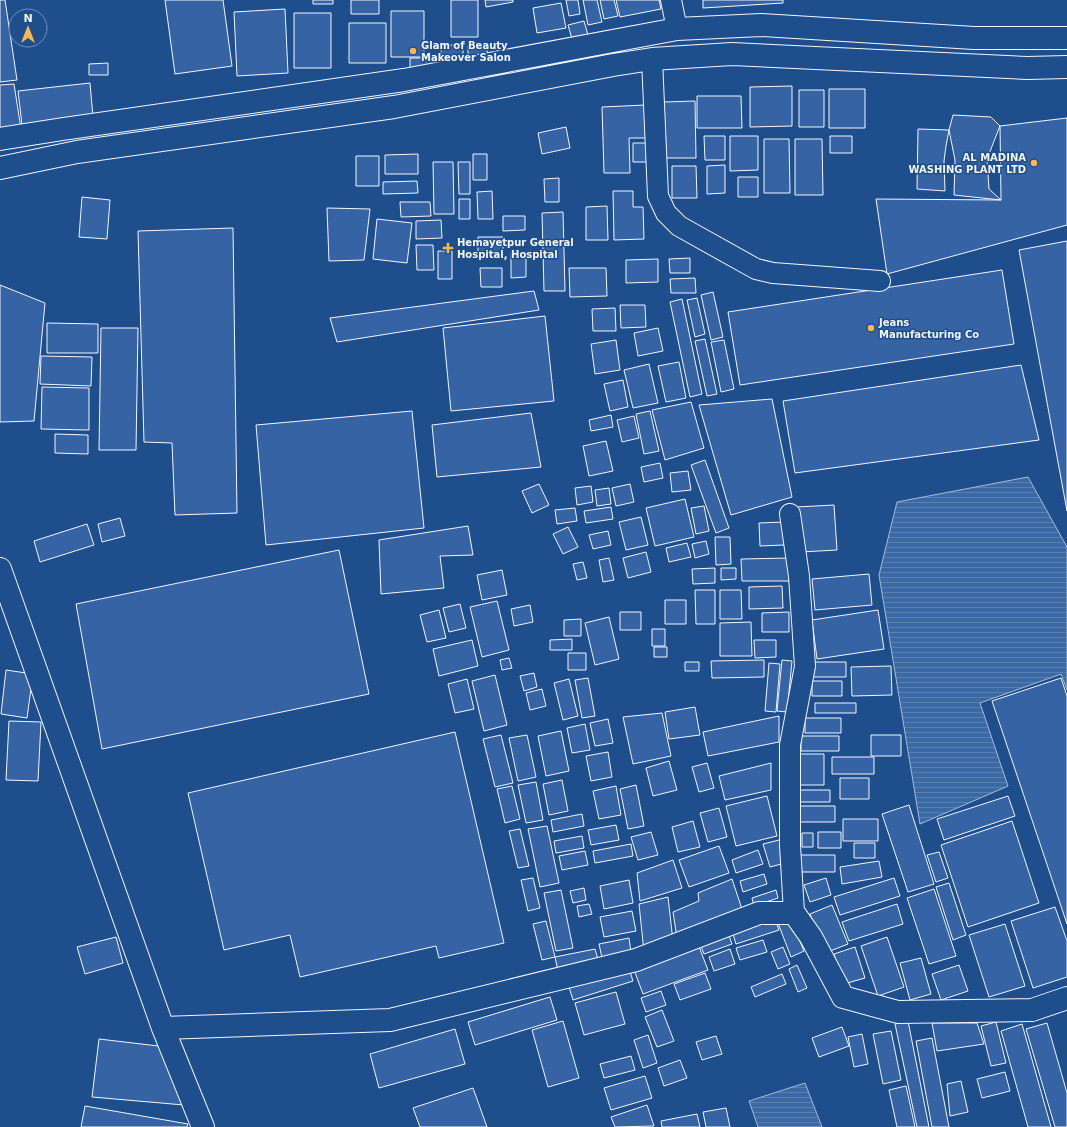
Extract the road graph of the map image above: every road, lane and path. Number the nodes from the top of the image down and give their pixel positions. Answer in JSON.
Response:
{"nodes":[{"id":1,"x":672,"y":0,"type":"edge"},
{"id":2,"x":677,"y":29,"type":"junction"},
{"id":3,"x":1026,"y":38,"type":"junction"},
{"id":4,"x":1067,"y":38,"type":"edge"},
{"id":5,"x":652,"y":58,"type":"junction"},
{"id":6,"x":1067,"y":67,"type":"edge"},
{"id":7,"x":1027,"y":68,"type":"junction"},
{"id":8,"x":0,"y":139,"type":"edge"},
{"id":9,"x":0,"y":168,"type":"edge"},
{"id":10,"x":880,"y":281,"type":"dead end"},
{"id":11,"x":790,"y":514,"type":"dead end"},
{"id":12,"x":0,"y":569,"type":"edge"},
{"id":13,"x":794,"y":913,"type":"junction"},
{"id":14,"x":1067,"y":998,"type":"edge"},
{"id":15,"x":163,"y":1028,"type":"junction"},
{"id":16,"x":203,"y":1127,"type":"edge"}],
"edges":[{"from":1,"to":2,"type":"street"},
{"from":2,"to":3,"type":"main road"},
{"from":2,"to":8,"type":"main road"},
{"from":3,"to":4,"type":"main road"},
{"from":3,"to":7,"type":"main road"},
{"from":5,"to":7,"type":"main road"},
{"from":5,"to":9,"type":"main road"},
{"from":5,"to":10,"type":"street"},
{"from":6,"to":7,"type":"main road"},
{"from":11,"to":13,"type":"street"},
{"from":12,"to":15,"type":"main road"},
{"from":13,"to":14,"type":"main road"},
{"from":13,"to":15,"type":"main road"},
{"from":15,"to":16,"type":"main road"}]}
